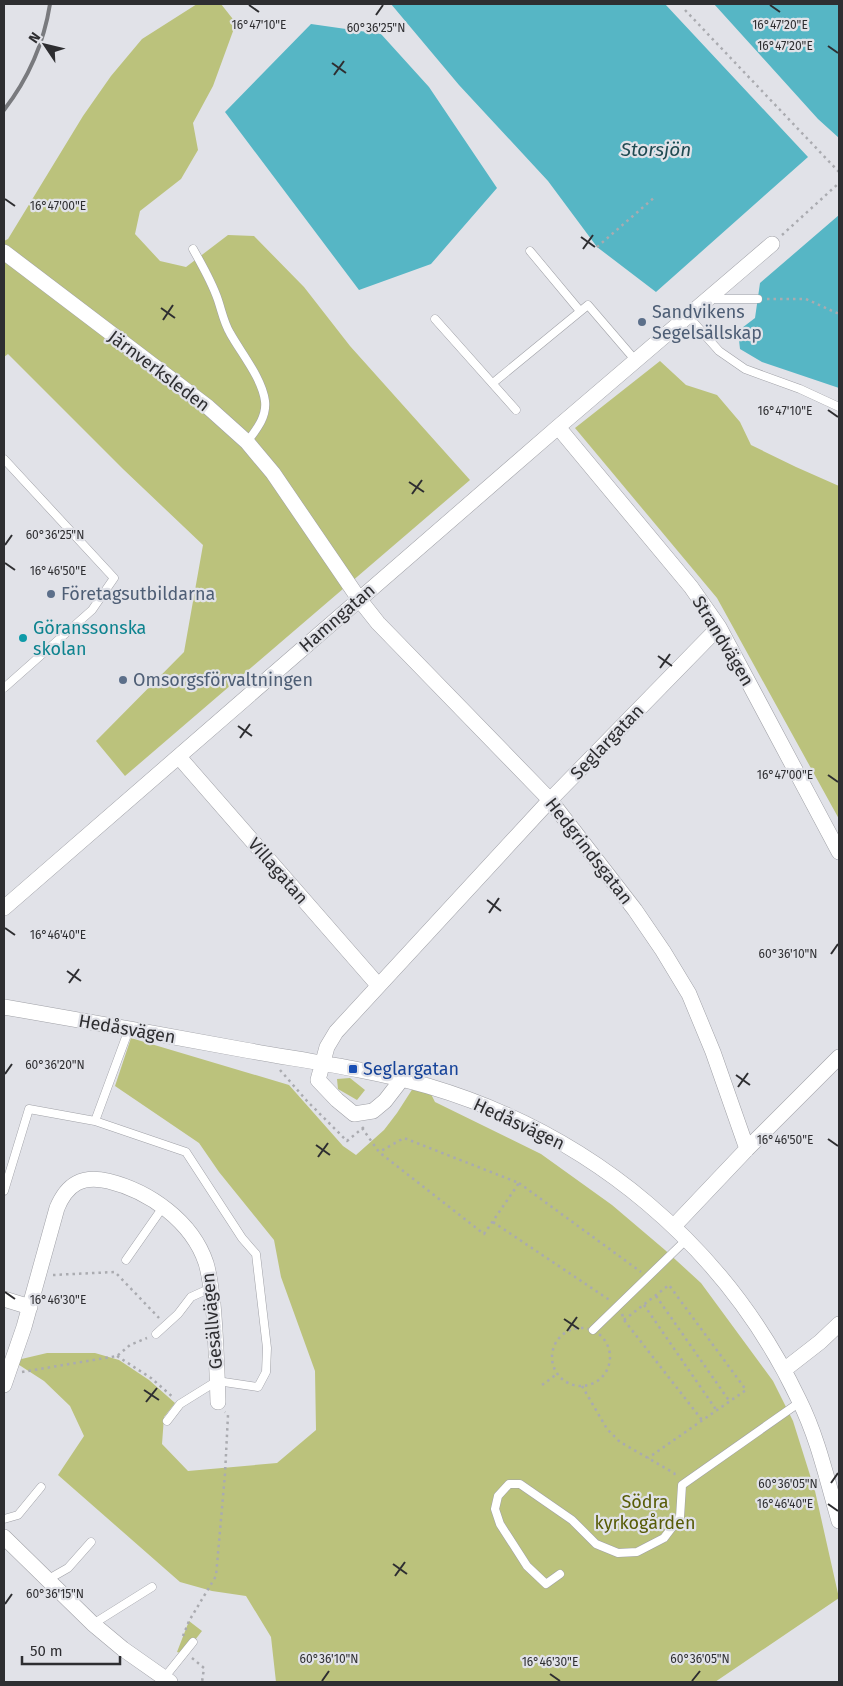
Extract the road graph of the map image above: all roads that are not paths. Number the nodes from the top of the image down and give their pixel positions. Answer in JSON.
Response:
{"nodes":[{"id":1,"x":772,"y":244,"type":"road end"},
{"id":2,"x":193,"y":249,"type":"dead end"},
{"id":3,"x":530,"y":251,"type":"dead end"},
{"id":4,"x":4,"y":252,"type":"edge"},
{"id":5,"x":708,"y":299,"type":"junction"},
{"id":6,"x":758,"y":299,"type":"road end"},
{"id":7,"x":580,"y":311,"type":"junction"},
{"id":8,"x":688,"y":316,"type":"junction"},
{"id":9,"x":435,"y":319,"type":"dead end"},
{"id":10,"x":636,"y":361,"type":"junction"},
{"id":11,"x":493,"y":383,"type":"junction"},
{"id":12,"x":839,"y":406,"type":"edge"},
{"id":13,"x":516,"y":410,"type":"dead end"},
{"id":14,"x":558,"y":427,"type":"junction"},
{"id":15,"x":247,"y":442,"type":"junction"},
{"id":16,"x":4,"y":459,"type":"edge"},
{"id":17,"x":297,"y":508,"type":"joint"},
{"id":18,"x":358,"y":599,"type":"junction"},
{"id":19,"x":719,"y":627,"type":"junction"},
{"id":20,"x":4,"y":688,"type":"edge"},
{"id":21,"x":179,"y":757,"type":"junction"},
{"id":22,"x":550,"y":800,"type":"junction"},
{"id":23,"x":839,"y":852,"type":"edge"},
{"id":24,"x":4,"y":908,"type":"edge"},
{"id":25,"x":378,"y":985,"type":"junction"},
{"id":26,"x":4,"y":1007,"type":"edge"},
{"id":27,"x":128,"y":1029,"type":"junction"},
{"id":28,"x":839,"y":1058,"type":"edge"},
{"id":29,"x":322,"y":1063,"type":"junction"},
{"id":30,"x":402,"y":1079,"type":"junction"},
{"id":31,"x":95,"y":1121,"type":"junction"},
{"id":32,"x":747,"y":1150,"type":"junction"},
{"id":33,"x":4,"y":1191,"type":"edge"},
{"id":34,"x":163,"y":1207,"type":"junction"},
{"id":35,"x":674,"y":1226,"type":"junction"},
{"id":36,"x":687,"y":1239,"type":"junction"},
{"id":37,"x":126,"y":1260,"type":"dead end"},
{"id":38,"x":211,"y":1288,"type":"junction"},
{"id":39,"x":4,"y":1299,"type":"edge"},
{"id":40,"x":30,"y":1307,"type":"junction"},
{"id":41,"x":839,"y":1324,"type":"edge"},
{"id":42,"x":593,"y":1330,"type":"road end"},
{"id":43,"x":156,"y":1334,"type":"road end"},
{"id":44,"x":784,"y":1370,"type":"junction"},
{"id":45,"x":217,"y":1381,"type":"junction"},
{"id":46,"x":4,"y":1385,"type":"edge"},
{"id":47,"x":218,"y":1402,"type":"road end"},
{"id":48,"x":800,"y":1402,"type":"junction"},
{"id":49,"x":167,"y":1422,"type":"dead end"},
{"id":50,"x":41,"y":1488,"type":"dead end"},
{"id":51,"x":4,"y":1519,"type":"edge"},
{"id":52,"x":839,"y":1521,"type":"edge"},
{"id":53,"x":4,"y":1537,"type":"edge"},
{"id":54,"x":91,"y":1542,"type":"dead end"},
{"id":55,"x":560,"y":1574,"type":"dead end"},
{"id":56,"x":47,"y":1580,"type":"junction"},
{"id":57,"x":152,"y":1587,"type":"dead end"},
{"id":58,"x":92,"y":1624,"type":"junction"},
{"id":59,"x":193,"y":1642,"type":"dead end"},
{"id":60,"x":167,"y":1680,"type":"edge"}],
"edges":[{"from":1,"to":5,"type":"street","name":"Hamngatan"},
{"from":2,"to":15,"type":"lane"},
{"from":3,"to":7,"type":"lane"},
{"from":4,"to":15,"type":"street","name":"Järnverksleden"},
{"from":5,"to":6,"type":"lane"},
{"from":5,"to":8,"type":"street","name":"Hamngatan"},
{"from":7,"to":10,"type":"lane"},
{"from":7,"to":11,"type":"lane"},
{"from":8,"to":10,"type":"street","name":"Hamngatan"},
{"from":8,"to":12,"type":"lane"},
{"from":9,"to":11,"type":"lane"},
{"from":10,"to":14,"type":"street","name":"Hamngatan"},
{"from":11,"to":13,"type":"lane"},
{"from":14,"to":18,"type":"street","name":"Hamngatan"},
{"from":14,"to":19,"type":"street","name":"Strandvägen"},
{"from":15,"to":17,"type":"street","name":"Järnverksleden"},
{"from":16,"to":20,"type":"lane"},
{"from":17,"to":18,"type":"street","name":"Hedgrindsgatan"},
{"from":18,"to":21,"type":"street","name":"Hamngatan"},
{"from":18,"to":22,"type":"street","name":"Hedgrindsgatan"},
{"from":19,"to":22,"type":"street","name":"Seglargatan"},
{"from":19,"to":23,"type":"street","name":"Strandvägen"},
{"from":21,"to":24,"type":"street","name":"Hamngatan"},
{"from":21,"to":25,"type":"street","name":"Villagatan"},
{"from":22,"to":25,"type":"street","name":"Seglargatan"},
{"from":22,"to":32,"type":"street","name":"Hedgrindsgatan"},
{"from":25,"to":29,"type":"street","name":"Seglargatan"},
{"from":26,"to":27,"type":"street","name":"Hedåsvägen"},
{"from":27,"to":29,"type":"street","name":"Hedåsvägen"},
{"from":27,"to":31,"type":"lane"},
{"from":28,"to":32,"type":"street"},
{"from":29,"to":30,"type":"street","name":"Hedåsvägen"},
{"from":29,"to":30,"type":"street"},
{"from":30,"to":35,"type":"street","name":"Hedåsvägen"},
{"from":31,"to":33,"type":"lane"},
{"from":31,"to":45,"type":"lane"},
{"from":32,"to":35,"type":"street"},
{"from":34,"to":37,"type":"lane"},
{"from":34,"to":38,"type":"street","name":"Gesällvägen"},
{"from":34,"to":40,"type":"street","name":"Gesällvägen"},
{"from":35,"to":36,"type":"street","name":"Hedåsvägen"},
{"from":36,"to":42,"type":"lane"},
{"from":36,"to":44,"type":"street","name":"Hedåsvägen"},
{"from":38,"to":43,"type":"lane"},
{"from":38,"to":45,"type":"street","name":"Gesällvägen"},
{"from":39,"to":40,"type":"street"},
{"from":40,"to":46,"type":"street","name":"Gesällvägen"},
{"from":41,"to":44,"type":"street"},
{"from":44,"to":48,"type":"street","name":"Hedåsvägen"},
{"from":45,"to":47,"type":"street","name":"Gesällvägen"},
{"from":45,"to":49,"type":"lane"},
{"from":48,"to":52,"type":"street","name":"Hedåsvägen"},
{"from":48,"to":55,"type":"lane"},
{"from":50,"to":51,"type":"lane"},
{"from":53,"to":56,"type":"street"},
{"from":54,"to":56,"type":"lane"},
{"from":56,"to":58,"type":"street"},
{"from":57,"to":58,"type":"lane"},
{"from":58,"to":60,"type":"street"},
{"from":59,"to":60,"type":"lane"}]}
